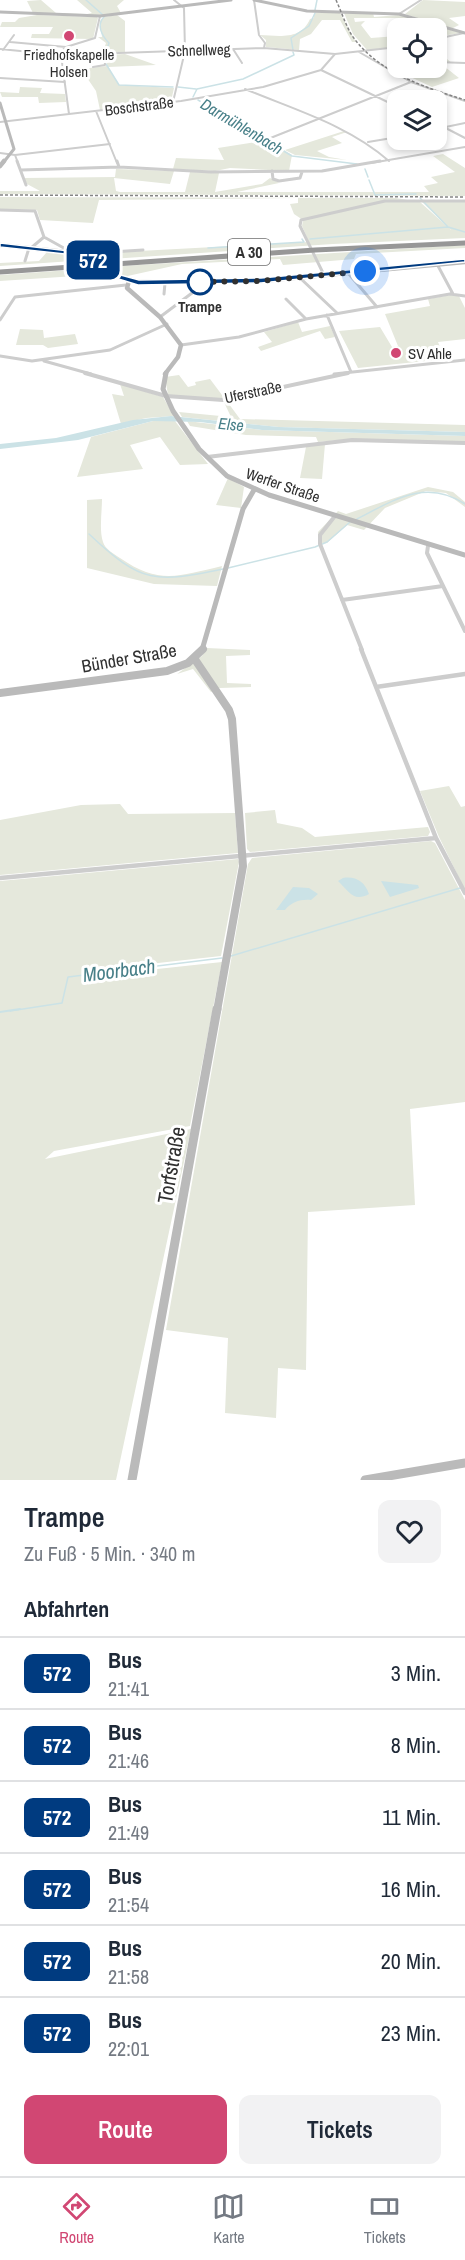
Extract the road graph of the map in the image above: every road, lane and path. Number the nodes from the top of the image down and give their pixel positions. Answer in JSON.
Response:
{"nodes":[{"id":1,"x":174,"y":0,"type":"edge"},
{"id":2,"x":231,"y":0,"type":"edge"},
{"id":3,"x":254,"y":0,"type":"edge"},
{"id":4,"x":421,"y":0,"type":"edge"},
{"id":5,"x":182,"y":6,"type":"junction"},
{"id":6,"x":0,"y":12,"type":"edge"},
{"id":7,"x":399,"y":14,"type":"junction"},
{"id":8,"x":100,"y":16,"type":"junction"},
{"id":9,"x":14,"y":35,"type":"dead end"},
{"id":10,"x":464,"y":35,"type":"edge"},
{"id":11,"x":447,"y":37,"type":"edge"},
{"id":12,"x":10,"y":42,"type":"junction"},
{"id":13,"x":66,"y":47,"type":"junction"},
{"id":14,"x":264,"y":48,"type":"junction"},
{"id":15,"x":233,"y":49,"type":"junction"},
{"id":16,"x":387,"y":49,"type":"edge"},
{"id":17,"x":1,"y":50,"type":"edge"},
{"id":18,"x":185,"y":51,"type":"junction"},
{"id":19,"x":358,"y":52,"type":"junction"},
{"id":20,"x":104,"y":54,"type":"junction"},
{"id":21,"x":335,"y":54,"type":"junction"},
{"id":22,"x":57,"y":55,"type":"junction"},
{"id":23,"x":61,"y":56,"type":"junction"},
{"id":24,"x":447,"y":62,"type":"edge"},
{"id":25,"x":242,"y":63,"type":"dead end"},
{"id":26,"x":465,"y":63,"type":"edge"},
{"id":27,"x":93,"y":67,"type":"dead end"},
{"id":28,"x":321,"y":70,"type":"junction"},
{"id":29,"x":0,"y":78,"type":"edge"},
{"id":30,"x":65,"y":82,"type":"junction"},
{"id":31,"x":411,"y":82,"type":"junction"},
{"id":32,"x":245,"y":89,"type":"junction"},
{"id":33,"x":373,"y":97,"type":"junction"},
{"id":34,"x":465,"y":101,"type":"edge"},
{"id":35,"x":172,"y":102,"type":"junction"},
{"id":36,"x":0,"y":103,"type":"edge"},
{"id":37,"x":387,"y":103,"type":"edge"},
{"id":38,"x":96,"y":111,"type":"junction"},
{"id":39,"x":69,"y":114,"type":"junction"},
{"id":40,"x":318,"y":119,"type":"junction"},
{"id":41,"x":6,"y":121,"type":"junction"},
{"id":42,"x":0,"y":122,"type":"edge"},
{"id":43,"x":465,"y":123,"type":"edge"},
{"id":44,"x":447,"y":128,"type":"edge"},
{"id":45,"x":447,"y":129,"type":"edge"},
{"id":46,"x":465,"y":138,"type":"edge"},
{"id":47,"x":268,"y":139,"type":"dead end"},
{"id":48,"x":387,"y":139,"type":"edge"},
{"id":49,"x":367,"y":142,"type":"junction"},
{"id":50,"x":110,"y":144,"type":"junction"},
{"id":51,"x":465,"y":147,"type":"edge"},
{"id":52,"x":0,"y":153,"type":"edge"},
{"id":53,"x":13,"y":155,"type":"junction"},
{"id":54,"x":389,"y":161,"type":"junction"},
{"id":55,"x":0,"y":166,"type":"edge"},
{"id":56,"x":119,"y":167,"type":"junction"},
{"id":57,"x":21,"y":171,"type":"junction"},
{"id":58,"x":272,"y":171,"type":"junction"},
{"id":59,"x":302,"y":172,"type":"junction"},
{"id":60,"x":26,"y":185,"type":"dead end"},
{"id":61,"x":465,"y":201,"type":"edge"},
{"id":62,"x":0,"y":210,"type":"edge"},
{"id":63,"x":44,"y":237,"type":"junction"},
{"id":64,"x":465,"y":242,"type":"edge"},
{"id":65,"x":0,"y":245,"type":"edge"},
{"id":66,"x":30,"y":248,"type":"junction"},
{"id":67,"x":143,"y":250,"type":"dead end"},
{"id":68,"x":70,"y":252,"type":"junction"},
{"id":69,"x":79,"y":254,"type":"junction"},
{"id":70,"x":25,"y":261,"type":"dead end"},
{"id":71,"x":465,"y":262,"type":"edge"},
{"id":72,"x":437,"y":264,"type":"junction"},
{"id":73,"x":0,"y":271,"type":"edge"},
{"id":74,"x":348,"y":273,"type":"junction"},
{"id":75,"x":324,"y":275,"type":"junction"},
{"id":76,"x":299,"y":277,"type":"junction"},
{"id":77,"x":128,"y":283,"type":"junction"},
{"id":78,"x":165,"y":283,"type":"junction"},
{"id":79,"x":200,"y":287,"type":"dead end"},
{"id":80,"x":15,"y":291,"type":"dead end"},
{"id":81,"x":164,"y":294,"type":"dead end"},
{"id":82,"x":453,"y":294,"type":"junction"},
{"id":83,"x":465,"y":296,"type":"edge"},
{"id":84,"x":15,"y":297,"type":"junction"},
{"id":85,"x":285,"y":299,"type":"dead end"},
{"id":86,"x":377,"y":307,"type":"junction"},
{"id":87,"x":337,"y":314,"type":"junction"},
{"id":88,"x":327,"y":315,"type":"junction"},
{"id":89,"x":160,"y":317,"type":"junction"},
{"id":90,"x":0,"y":320,"type":"edge"},
{"id":91,"x":306,"y":320,"type":"junction"},
{"id":92,"x":167,"y":324,"type":"junction"},
{"id":93,"x":181,"y":345,"type":"junction"},
{"id":94,"x":0,"y":356,"type":"edge"},
{"id":95,"x":45,"y":360,"type":"junction"},
{"id":96,"x":465,"y":360,"type":"edge"},
{"id":97,"x":351,"y":372,"type":"junction"},
{"id":98,"x":166,"y":396,"type":"junction"},
{"id":99,"x":465,"y":443,"type":"edge"},
{"id":100,"x":207,"y":457,"type":"junction"},
{"id":101,"x":254,"y":489,"type":"junction"},
{"id":102,"x":335,"y":516,"type":"junction"},
{"id":103,"x":428,"y":546,"type":"junction"},
{"id":104,"x":465,"y":555,"type":"edge"},
{"id":105,"x":443,"y":586,"type":"junction"},
{"id":106,"x":342,"y":600,"type":"junction"},
{"id":107,"x":465,"y":631,"type":"edge"},
{"id":108,"x":194,"y":658,"type":"junction"},
{"id":109,"x":465,"y":674,"type":"edge"},
{"id":110,"x":376,"y":687,"type":"junction"},
{"id":111,"x":0,"y":693,"type":"edge"},
{"id":112,"x":436,"y":838,"type":"junction"},
{"id":113,"x":243,"y":856,"type":"junction"},
{"id":114,"x":0,"y":878,"type":"edge"},
{"id":115,"x":465,"y":893,"type":"edge"},
{"id":116,"x":465,"y":1463,"type":"edge"},
{"id":117,"x":132,"y":1480,"type":"edge"},
{"id":118,"x":365,"y":1480,"type":"edge"}],
"edges":[{"from":1,"to":5,"type":"street"},
{"from":2,"to":5,"type":"main road"},
{"from":3,"to":7,"type":"main road"},
{"from":3,"to":14,"type":"street"},
{"from":4,"to":7,"type":"street"},
{"from":5,"to":8,"type":"main road"},
{"from":5,"to":18,"type":"street"},
{"from":6,"to":8,"type":"main road"},
{"from":7,"to":10,"type":"main road"},
{"from":8,"to":13,"type":"street"},
{"from":9,"to":12,"type":"street"},
{"from":10,"to":11,"type":"street"},
{"from":12,"to":13,"type":"street"},
{"from":12,"to":17,"type":"street"},
{"from":13,"to":22,"type":"street"},
{"from":14,"to":15,"type":"street","name":"Schnellweg"},
{"from":14,"to":21,"type":"street","name":"Schnellweg"},
{"from":15,"to":18,"type":"street","name":"Schnellweg"},
{"from":15,"to":25,"type":"street"},
{"from":16,"to":19,"type":"street","name":"Schnellweg"},
{"from":17,"to":22,"type":"street","name":"Schnellweg"},
{"from":18,"to":20,"type":"street","name":"Schnellweg"},
{"from":18,"to":35,"type":"street"},
{"from":19,"to":21,"type":"street","name":"Schnellweg"},
{"from":19,"to":31,"type":"street"},
{"from":20,"to":23,"type":"street","name":"Schnellweg"},
{"from":20,"to":27,"type":"street"},
{"from":21,"to":28,"type":"street"},
{"from":22,"to":23,"type":"street","name":"Schnellweg"},
{"from":23,"to":30,"type":"street"},
{"from":24,"to":26,"type":"street"},
{"from":28,"to":32,"type":"street","name":"Boschstraße"},
{"from":28,"to":33,"type":"street"},
{"from":29,"to":30,"type":"street"},
{"from":30,"to":39,"type":"street"},
{"from":31,"to":33,"type":"street"},
{"from":31,"to":34,"type":"street"},
{"from":32,"to":35,"type":"street","name":"Boschstraße"},
{"from":32,"to":40,"type":"street"},
{"from":33,"to":37,"type":"street"},
{"from":33,"to":40,"type":"street"},
{"from":35,"to":38,"type":"street","name":"Boschstraße"},
{"from":36,"to":41,"type":"main road"},
{"from":38,"to":39,"type":"street","name":"Boschstraße"},
{"from":38,"to":50,"type":"street"},
{"from":39,"to":41,"type":"street","name":"Boschstraße"},
{"from":40,"to":47,"type":"street"},
{"from":40,"to":49,"type":"street"},
{"from":41,"to":42,"type":"street","name":"Boschstraße"},
{"from":41,"to":53,"type":"main road"},
{"from":43,"to":44,"type":"street"},
{"from":45,"to":46,"type":"street"},
{"from":48,"to":49,"type":"street"},
{"from":49,"to":54,"type":"street"},
{"from":50,"to":53,"type":"street"},
{"from":50,"to":56,"type":"street"},
{"from":51,"to":54,"type":"street"},
{"from":52,"to":53,"type":"street"},
{"from":53,"to":55,"type":"main road"},
{"from":53,"to":57,"type":"street"},
{"from":54,"to":59,"type":"street"},
{"from":56,"to":57,"type":"street"},
{"from":56,"to":58,"type":"street"},
{"from":57,"to":60,"type":"street"},
{"from":58,"to":59,"type":"street"},
{"from":58,"to":59,"type":"street"},
{"from":61,"to":75,"type":"street"},
{"from":62,"to":63,"type":"street"},
{"from":63,"to":66,"type":"street"},
{"from":63,"to":68,"type":"street"},
{"from":64,"to":73,"type":"highway","number":"A 30"},
{"from":65,"to":66,"type":"main road"},
{"from":66,"to":68,"type":"main road"},
{"from":66,"to":70,"type":"street"},
{"from":67,"to":69,"type":"street"},
{"from":68,"to":69,"type":"main road"},
{"from":69,"to":77,"type":"main road"},
{"from":71,"to":72,"type":"main road"},
{"from":72,"to":74,"type":"main road"},
{"from":72,"to":82,"type":"street"},
{"from":74,"to":75,"type":"main road"},
{"from":74,"to":86,"type":"street"},
{"from":75,"to":76,"type":"main road"},
{"from":76,"to":78,"type":"main road"},
{"from":76,"to":87,"type":"street"},
{"from":77,"to":78,"type":"main road"},
{"from":77,"to":84,"type":"street"},
{"from":77,"to":89,"type":"main road"},
{"from":78,"to":81,"type":"street"},
{"from":79,"to":89,"type":"street"},
{"from":80,"to":84,"type":"street"},
{"from":82,"to":83,"type":"street"},
{"from":82,"to":86,"type":"street"},
{"from":84,"to":90,"type":"street"},
{"from":85,"to":91,"type":"street"},
{"from":86,"to":87,"type":"street"},
{"from":87,"to":88,"type":"street"},
{"from":88,"to":91,"type":"street"},
{"from":88,"to":97,"type":"street"},
{"from":89,"to":92,"type":"main road"},
{"from":91,"to":93,"type":"street"},
{"from":92,"to":93,"type":"main road"},
{"from":92,"to":95,"type":"street"},
{"from":93,"to":98,"type":"main road"},
{"from":94,"to":95,"type":"street"},
{"from":95,"to":98,"type":"street","name":"Uferstraße"},
{"from":96,"to":97,"type":"street","name":"Uferstraße"},
{"from":97,"to":98,"type":"street","name":"Uferstraße"},
{"from":98,"to":100,"type":"main road","name":"Werfer Straße"},
{"from":99,"to":100,"type":"street"},
{"from":100,"to":101,"type":"main road","name":"Werfer Straße"},
{"from":101,"to":102,"type":"main road","name":"Werfer Straße"},
{"from":101,"to":108,"type":"main road","name":"Bünder Straße"},
{"from":102,"to":103,"type":"main road","name":"Werfer Straße"},
{"from":102,"to":106,"type":"street"},
{"from":103,"to":104,"type":"main road","name":"Werfer Straße"},
{"from":103,"to":105,"type":"street"},
{"from":105,"to":106,"type":"street"},
{"from":105,"to":107,"type":"street"},
{"from":106,"to":110,"type":"street"},
{"from":108,"to":111,"type":"main road","name":"Bünder Straße"},
{"from":108,"to":113,"type":"main road","name":"Torfstraße"},
{"from":109,"to":110,"type":"street"},
{"from":110,"to":112,"type":"street"},
{"from":112,"to":113,"type":"street"},
{"from":112,"to":115,"type":"street"},
{"from":113,"to":114,"type":"street"},
{"from":113,"to":117,"type":"main road","name":"Torfstraße"},
{"from":116,"to":118,"type":"main road"}]}
